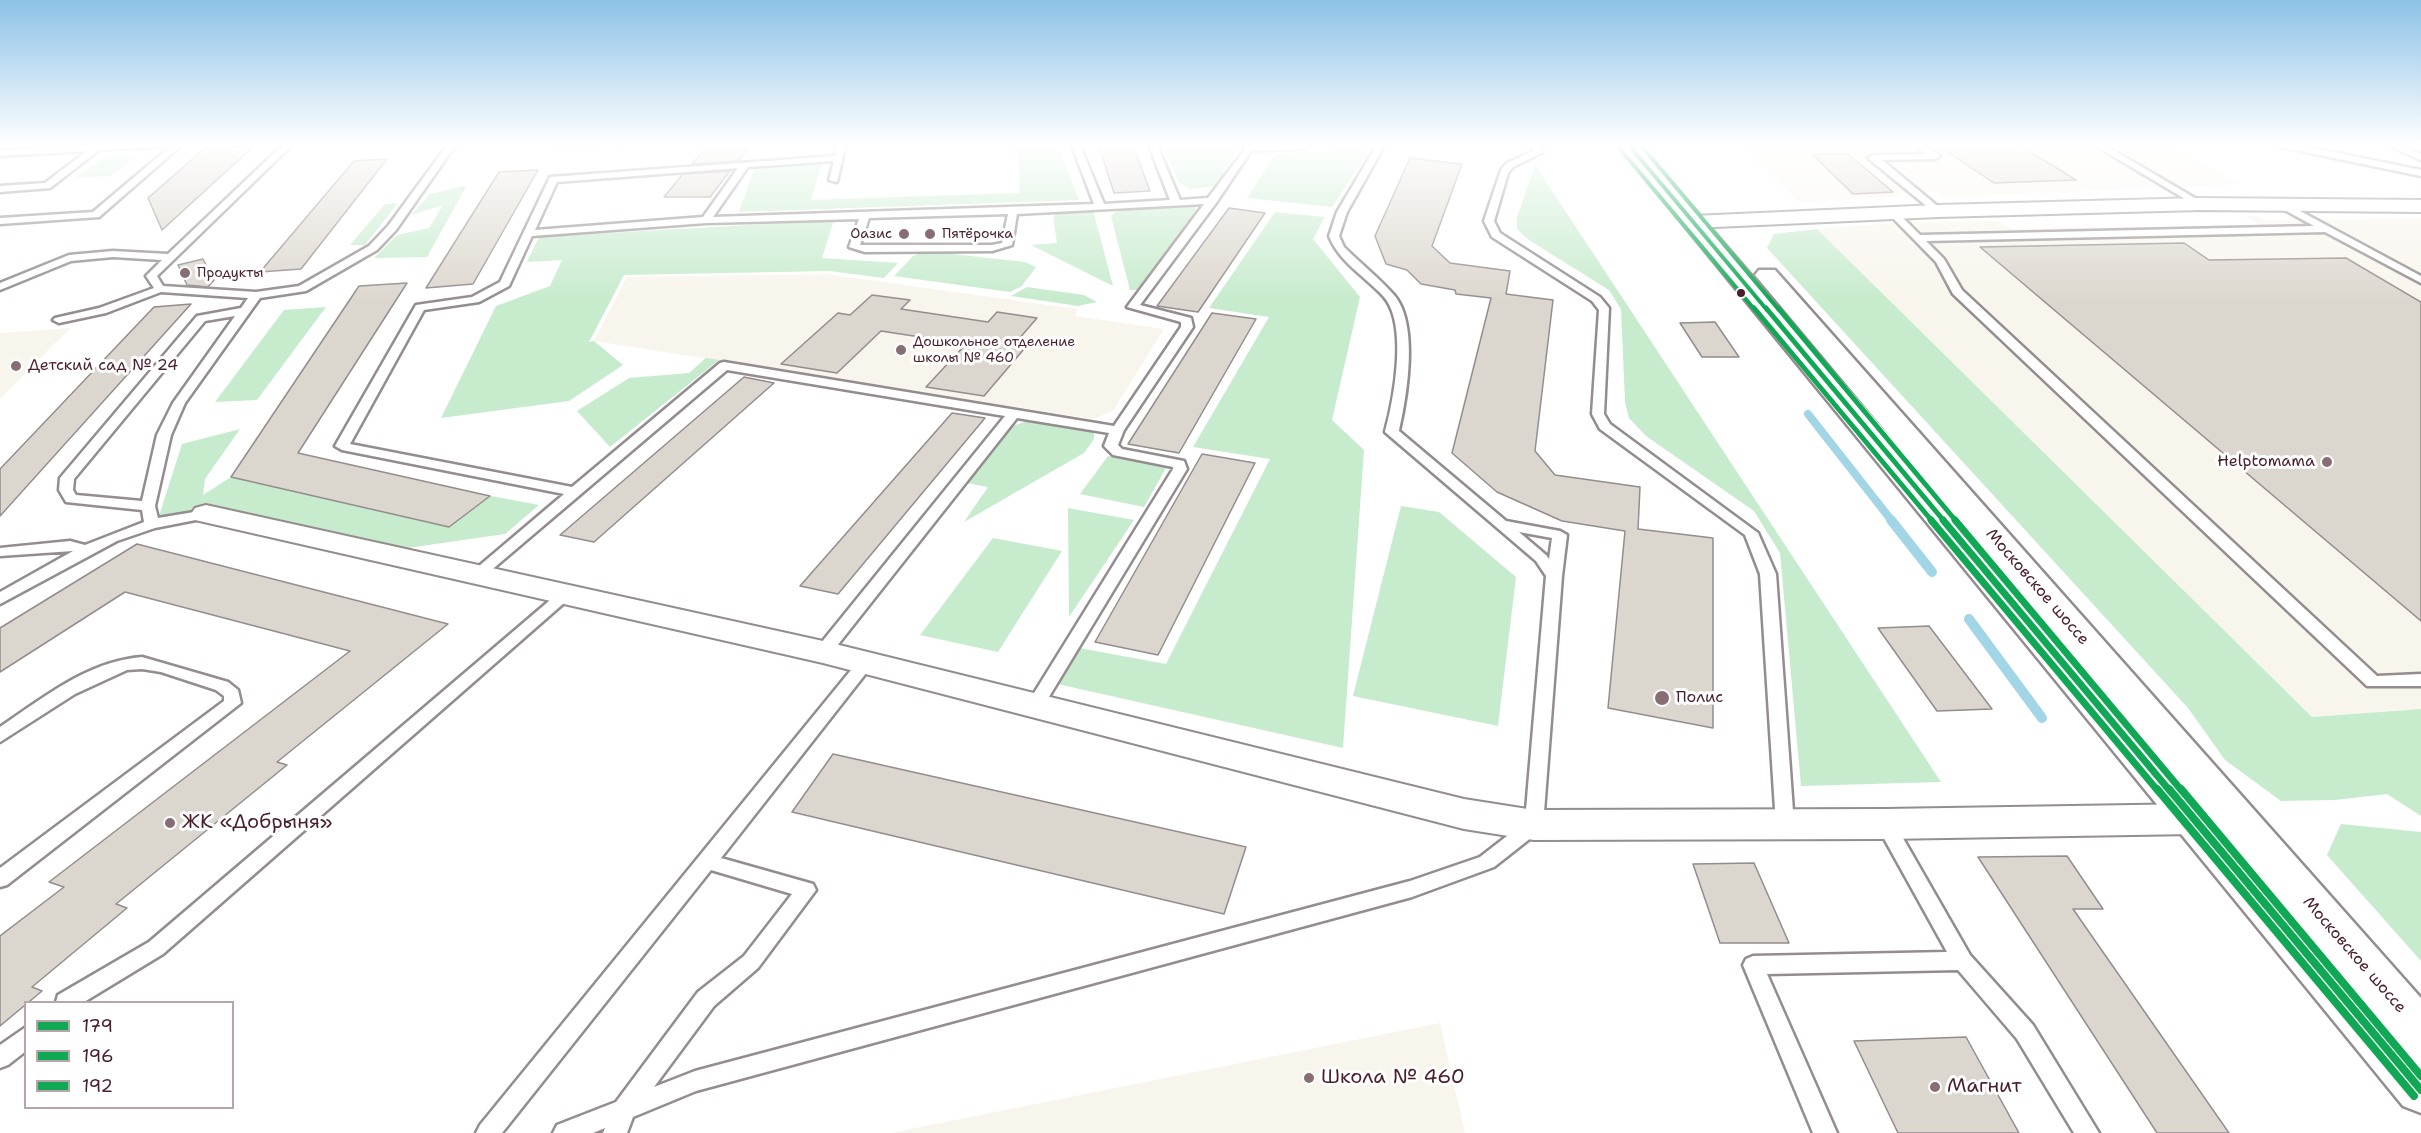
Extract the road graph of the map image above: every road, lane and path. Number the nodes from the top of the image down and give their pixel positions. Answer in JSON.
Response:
{"nodes":[{"id":1,"x":118,"y":196,"type":"edge"},
{"id":2,"x":233,"y":196,"type":"edge"},
{"id":3,"x":415,"y":196,"type":"edge"},
{"id":4,"x":546,"y":196,"type":"edge"},
{"id":5,"x":723,"y":196,"type":"edge"},
{"id":6,"x":1096,"y":196,"type":"edge"},
{"id":7,"x":1173,"y":196,"type":"edge"},
{"id":8,"x":1216,"y":196,"type":"edge"},
{"id":9,"x":1351,"y":196,"type":"edge"},
{"id":10,"x":1497,"y":196,"type":"edge"},
{"id":11,"x":1681,"y":196,"type":"edge"},
{"id":12,"x":1688,"y":196,"type":"edge"},
{"id":13,"x":1919,"y":196,"type":"edge"},
{"id":14,"x":2186,"y":196,"type":"edge"},
{"id":15,"x":1213,"y":201,"type":"junction"},
{"id":16,"x":1176,"y":203,"type":"junction"},
{"id":17,"x":2200,"y":204,"type":"junction"},
{"id":18,"x":1100,"y":206,"type":"junction"},
{"id":19,"x":2284,"y":206,"type":"junction"},
{"id":20,"x":2417,"y":207,"type":"edge"},
{"id":21,"x":1013,"y":211,"type":"junction"},
{"id":22,"x":1938,"y":211,"type":"junction"},
{"id":23,"x":1893,"y":213,"type":"junction"},
{"id":24,"x":865,"y":214,"type":"junction"},
{"id":25,"x":706,"y":220,"type":"junction"},
{"id":26,"x":0,"y":221,"type":"edge"},
{"id":27,"x":1707,"y":222,"type":"junction"},
{"id":28,"x":2325,"y":229,"type":"junction"},
{"id":29,"x":529,"y":233,"type":"junction"},
{"id":30,"x":1920,"y":238,"type":"junction"},
{"id":31,"x":168,"y":257,"type":"junction"},
{"id":32,"x":2421,"y":280,"type":"edge"},
{"id":33,"x":0,"y":287,"type":"edge"},
{"id":34,"x":160,"y":289,"type":"junction"},
{"id":35,"x":256,"y":295,"type":"junction"},
{"id":36,"x":245,"y":311,"type":"junction"},
{"id":37,"x":59,"y":320,"type":"dead end"},
{"id":38,"x":1014,"y":413,"type":"junction"},
{"id":39,"x":1117,"y":430,"type":"junction"},
{"id":40,"x":575,"y":492,"type":"junction"},
{"id":41,"x":148,"y":506,"type":"junction"},
{"id":42,"x":206,"y":514,"type":"joint"},
{"id":43,"x":152,"y":524,"type":"junction"},
{"id":44,"x":1501,"y":525,"type":"junction"},
{"id":45,"x":16,"y":550,"type":"junction"},
{"id":46,"x":85,"y":550,"type":"junction"},
{"id":47,"x":0,"y":552,"type":"edge"},
{"id":48,"x":0,"y":560,"type":"edge"},
{"id":49,"x":477,"y":575,"type":"junction"},
{"id":50,"x":1554,"y":576,"type":"junction"},
{"id":51,"x":567,"y":593,"type":"junction"},
{"id":52,"x":0,"y":599,"type":"edge"},
{"id":53,"x":823,"y":652,"type":"junction"},
{"id":54,"x":866,"y":663,"type":"junction"},
{"id":55,"x":2421,"y":680,"type":"edge"},
{"id":56,"x":1035,"y":706,"type":"junction"},
{"id":57,"x":0,"y":736,"type":"edge"},
{"id":58,"x":2195,"y":819,"type":"junction"},
{"id":59,"x":1534,"y":825,"type":"junction"},
{"id":60,"x":1785,"y":825,"type":"junction"},
{"id":61,"x":1885,"y":825,"type":"junction"},
{"id":62,"x":706,"y":861,"type":"junction"},
{"id":63,"x":0,"y":879,"type":"edge"},
{"id":64,"x":1963,"y":961,"type":"junction"},
{"id":65,"x":68,"y":1001,"type":"edge"},
{"id":66,"x":2421,"y":1032,"type":"edge"},
{"id":67,"x":24,"y":1039,"type":"edge"},
{"id":68,"x":0,"y":1058,"type":"edge"},
{"id":69,"x":2421,"y":1090,"type":"edge"},
{"id":70,"x":624,"y":1109,"type":"junction"},
{"id":71,"x":488,"y":1133,"type":"edge"},
{"id":72,"x":565,"y":1133,"type":"edge"},
{"id":73,"x":615,"y":1133,"type":"edge"},
{"id":74,"x":1825,"y":1133,"type":"edge"},
{"id":75,"x":2087,"y":1133,"type":"edge"}],
"edges":[{"from":1,"to":26,"type":"lane"},
{"from":2,"to":31,"type":"lane"},
{"from":3,"to":35,"type":"lane"},
{"from":4,"to":29,"type":"lane"},
{"from":5,"to":25,"type":"lane"},
{"from":6,"to":18,"type":"lane"},
{"from":7,"to":16,"type":"lane"},
{"from":8,"to":15,"type":"lane"},
{"from":9,"to":44,"type":"lane"},
{"from":10,"to":60,"type":"lane"},
{"from":11,"to":27,"type":"highway","name":"Московское шоссе"},
{"from":12,"to":27,"type":"highway","name":"Московское шоссе"},
{"from":13,"to":22,"type":"lane"},
{"from":14,"to":17,"type":"lane"},
{"from":15,"to":16,"type":"lane"},
{"from":15,"to":39,"type":"lane"},
{"from":16,"to":18,"type":"lane"},
{"from":17,"to":19,"type":"street"},
{"from":17,"to":22,"type":"street"},
{"from":18,"to":21,"type":"lane"},
{"from":19,"to":20,"type":"street"},
{"from":19,"to":28,"type":"lane"},
{"from":21,"to":24,"type":"lane"},
{"from":21,"to":24,"type":"lane"},
{"from":22,"to":23,"type":"street"},
{"from":23,"to":27,"type":"street"},
{"from":23,"to":30,"type":"lane"},
{"from":24,"to":25,"type":"lane"},
{"from":25,"to":29,"type":"lane"},
{"from":27,"to":58,"type":"highway","name":"Московское шоссе"},
{"from":27,"to":66,"type":"highway","name":"Московское шоссе"},
{"from":28,"to":30,"type":"lane"},
{"from":28,"to":32,"type":"lane"},
{"from":29,"to":40,"type":"lane"},
{"from":30,"to":55,"type":"lane"},
{"from":31,"to":33,"type":"lane"},
{"from":31,"to":34,"type":"lane"},
{"from":34,"to":35,"type":"lane"},
{"from":34,"to":37,"type":"lane"},
{"from":35,"to":36,"type":"lane"},
{"from":36,"to":41,"type":"lane"},
{"from":36,"to":41,"type":"lane"},
{"from":38,"to":39,"type":"lane"},
{"from":38,"to":40,"type":"lane"},
{"from":38,"to":53,"type":"lane"},
{"from":39,"to":56,"type":"lane"},
{"from":40,"to":49,"type":"lane"},
{"from":41,"to":43,"type":"lane"},
{"from":42,"to":43,"type":"lane"},
{"from":42,"to":49,"type":"street"},
{"from":43,"to":46,"type":"lane"},
{"from":44,"to":50,"type":"lane"},
{"from":44,"to":50,"type":"lane"},
{"from":45,"to":46,"type":"lane"},
{"from":45,"to":47,"type":"lane"},
{"from":45,"to":48,"type":"lane"},
{"from":46,"to":52,"type":"lane"},
{"from":49,"to":51,"type":"street"},
{"from":50,"to":59,"type":"lane"},
{"from":51,"to":53,"type":"street"},
{"from":51,"to":65,"type":"lane"},
{"from":53,"to":54,"type":"street"},
{"from":54,"to":56,"type":"street"},
{"from":54,"to":62,"type":"lane"},
{"from":56,"to":59,"type":"street"},
{"from":57,"to":63,"type":"lane"},
{"from":58,"to":61,"type":"street"},
{"from":58,"to":69,"type":"highway","name":"Московское шоссе"},
{"from":59,"to":60,"type":"street"},
{"from":59,"to":70,"type":"lane"},
{"from":60,"to":61,"type":"street"},
{"from":61,"to":64,"type":"lane"},
{"from":62,"to":70,"type":"lane"},
{"from":62,"to":71,"type":"lane"},
{"from":64,"to":74,"type":"lane"},
{"from":64,"to":75,"type":"lane"},
{"from":67,"to":68,"type":"lane"},
{"from":70,"to":72,"type":"lane"},
{"from":70,"to":73,"type":"lane"}]}
